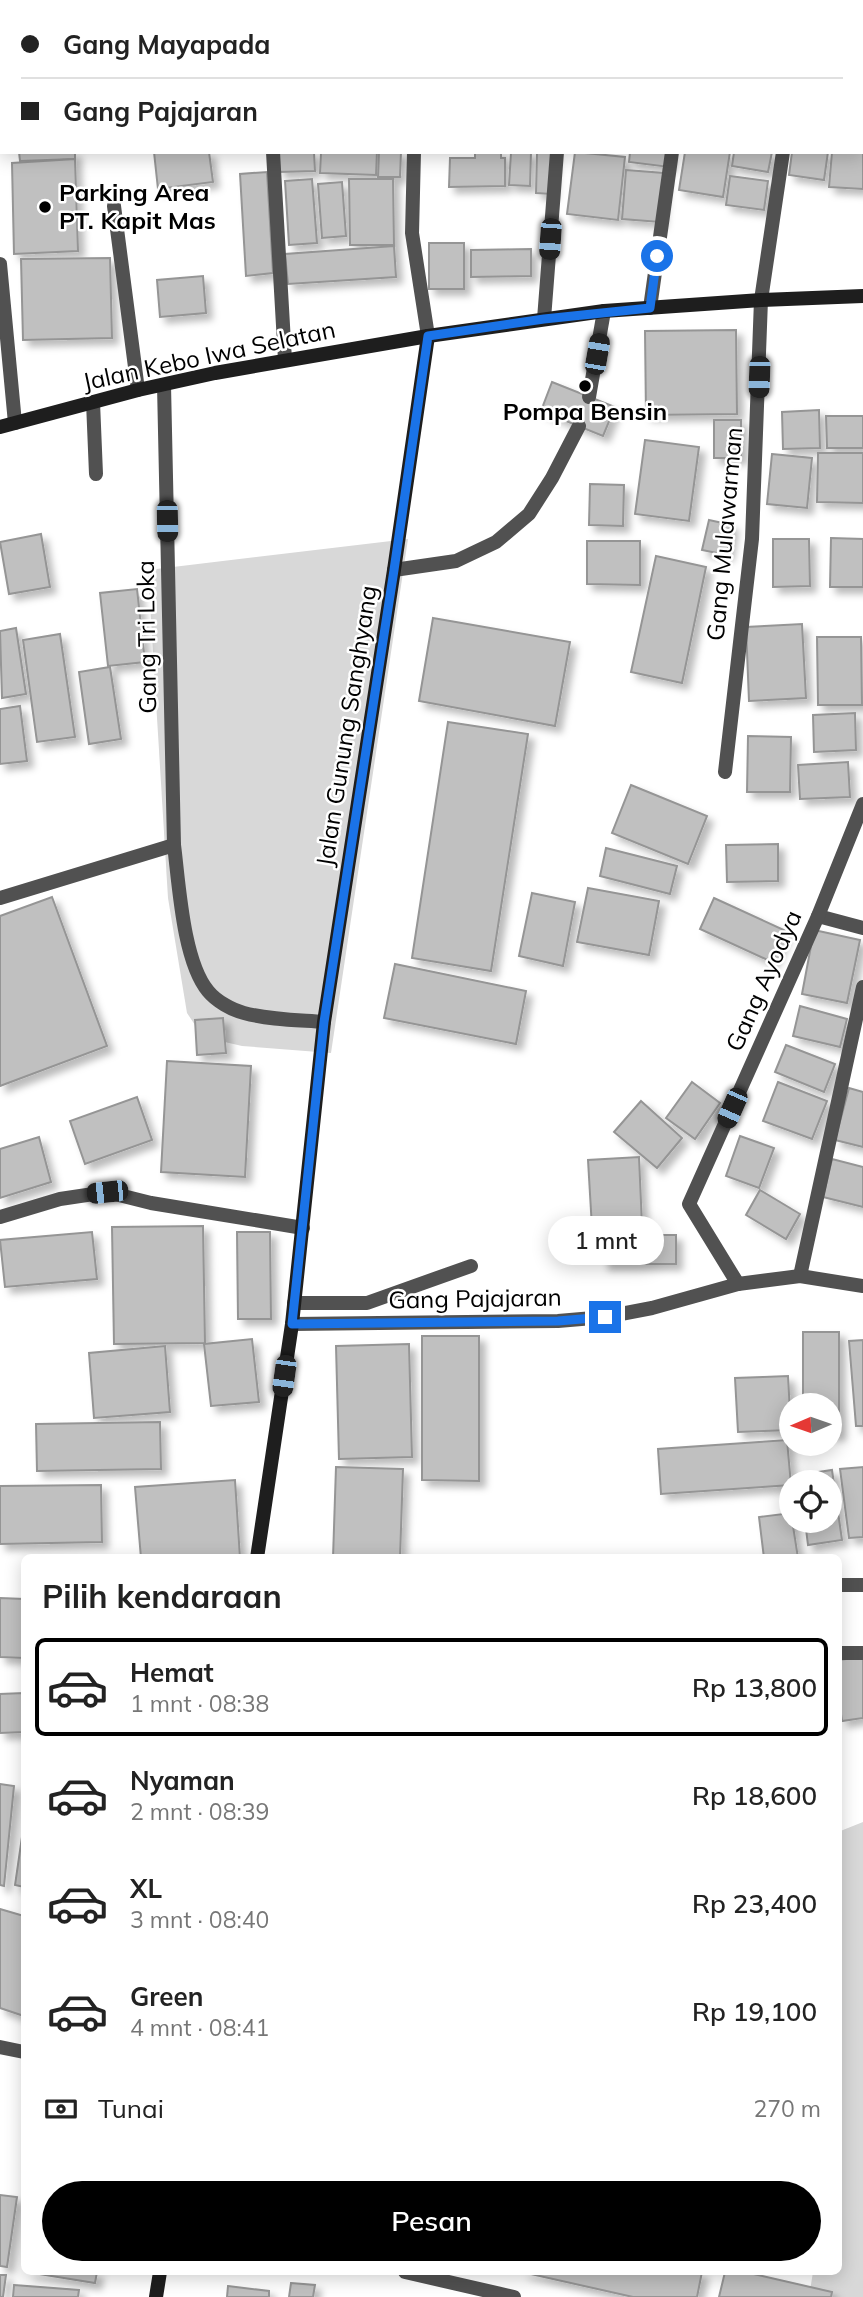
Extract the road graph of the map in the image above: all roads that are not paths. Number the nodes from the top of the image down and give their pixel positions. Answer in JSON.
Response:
{"nodes":[{"id":1,"x":273,"y":154,"type":"edge"},
{"id":2,"x":414,"y":154,"type":"edge"},
{"id":3,"x":557,"y":154,"type":"edge"},
{"id":4,"x":672,"y":154,"type":"edge"},
{"id":5,"x":783,"y":154,"type":"edge"},
{"id":6,"x":114,"y":206,"type":"dead end"},
{"id":7,"x":0,"y":264,"type":"edge"},
{"id":8,"x":863,"y":296,"type":"edge"},
{"id":9,"x":761,"y":300,"type":"junction"},
{"id":10,"x":650,"y":308,"type":"junction"},
{"id":11,"x":604,"y":312,"type":"junction"},
{"id":12,"x":544,"y":319,"type":"junction"},
{"id":13,"x":428,"y":336,"type":"junction"},
{"id":14,"x":285,"y":360,"type":"junction"},
{"id":15,"x":164,"y":385,"type":"junction"},
{"id":16,"x":138,"y":390,"type":"junction"},
{"id":17,"x":589,"y":397,"type":"dead end"},
{"id":18,"x":93,"y":402,"type":"junction"},
{"id":19,"x":15,"y":423,"type":"junction"},
{"id":20,"x":579,"y":426,"type":"dead end"},
{"id":21,"x":0,"y":427,"type":"edge"},
{"id":22,"x":96,"y":474,"type":"dead end"},
{"id":23,"x":394,"y":570,"type":"junction"},
{"id":24,"x":725,"y":772,"type":"dead end"},
{"id":25,"x":863,"y":804,"type":"edge"},
{"id":26,"x":174,"y":845,"type":"junction"},
{"id":27,"x":0,"y":898,"type":"edge"},
{"id":28,"x":818,"y":916,"type":"junction"},
{"id":29,"x":863,"y":928,"type":"edge"},
{"id":30,"x":863,"y":987,"type":"edge"},
{"id":31,"x":324,"y":1022,"type":"junction"},
{"id":32,"x":0,"y":1217,"type":"edge"},
{"id":33,"x":303,"y":1228,"type":"junction"},
{"id":34,"x":471,"y":1266,"type":"dead end"},
{"id":35,"x":800,"y":1276,"type":"junction"},
{"id":36,"x":738,"y":1284,"type":"junction"},
{"id":37,"x":863,"y":1286,"type":"edge"},
{"id":38,"x":294,"y":1303,"type":"junction"},
{"id":39,"x":292,"y":1324,"type":"junction"},
{"id":40,"x":258,"y":1554,"type":"edge"},
{"id":41,"x":842,"y":1584,"type":"edge"},
{"id":42,"x":863,"y":1585,"type":"edge"},
{"id":43,"x":842,"y":1653,"type":"edge"},
{"id":44,"x":863,"y":1653,"type":"edge"},
{"id":45,"x":0,"y":2047,"type":"edge"},
{"id":46,"x":21,"y":2051,"type":"edge"},
{"id":47,"x":160,"y":2275,"type":"edge"},
{"id":48,"x":418,"y":2275,"type":"edge"},
{"id":49,"x":156,"y":2297,"type":"edge"},
{"id":50,"x":514,"y":2297,"type":"edge"}],
"edges":[{"from":1,"to":14,"type":"street"},
{"from":2,"to":13,"type":"street"},
{"from":3,"to":12,"type":"street"},
{"from":4,"to":10,"type":"street"},
{"from":5,"to":9,"type":"street","name":"Gang Mulawarman"},
{"from":6,"to":16,"type":"street"},
{"from":7,"to":19,"type":"street"},
{"from":8,"to":9,"type":"main road"},
{"from":9,"to":10,"type":"main road"},
{"from":9,"to":24,"type":"street","name":"Gang Mulawarman"},
{"from":10,"to":11,"type":"main road"},
{"from":11,"to":12,"type":"main road"},
{"from":11,"to":17,"type":"street"},
{"from":12,"to":13,"type":"main road"},
{"from":13,"to":14,"type":"main road","name":"Jalan Kebo Iwa Selatan"},
{"from":13,"to":23,"type":"main road","name":"Jalan Gunung Sanghyang"},
{"from":14,"to":15,"type":"main road","name":"Jalan Kebo Iwa Selatan"},
{"from":15,"to":16,"type":"main road","name":"Jalan Kebo Iwa Selatan"},
{"from":15,"to":26,"type":"street","name":"Gang Tri Loka"},
{"from":16,"to":18,"type":"main road","name":"Jalan Kebo Iwa Selatan"},
{"from":18,"to":19,"type":"main road","name":"Jalan Kebo Iwa Selatan"},
{"from":18,"to":22,"type":"street"},
{"from":19,"to":21,"type":"main road","name":"Jalan Kebo Iwa Selatan"},
{"from":20,"to":23,"type":"street"},
{"from":23,"to":31,"type":"main road","name":"Jalan Gunung Sanghyang"},
{"from":25,"to":28,"type":"street","name":"Gang Ayodya"},
{"from":26,"to":27,"type":"street"},
{"from":26,"to":31,"type":"street","name":"Gang Tri Loka"},
{"from":28,"to":29,"type":"street"},
{"from":28,"to":36,"type":"street","name":"Gang Ayodya"},
{"from":30,"to":35,"type":"street"},
{"from":31,"to":33,"type":"main road","name":"Jalan Gunung Sanghyang"},
{"from":32,"to":33,"type":"street"},
{"from":33,"to":38,"type":"main road","name":"Jalan Gunung Sanghyang"},
{"from":34,"to":38,"type":"street"},
{"from":35,"to":36,"type":"street","name":"Gang Pajajaran"},
{"from":35,"to":37,"type":"street","name":"Gang Pajajaran"},
{"from":36,"to":39,"type":"street","name":"Gang Pajajaran"},
{"from":38,"to":39,"type":"main road","name":"Jalan Gunung Sanghyang"},
{"from":39,"to":40,"type":"main road","name":"Jalan Gunung Sanghyang"},
{"from":41,"to":42,"type":"street"},
{"from":43,"to":44,"type":"street"},
{"from":45,"to":46,"type":"street"},
{"from":47,"to":49,"type":"main road"},
{"from":48,"to":50,"type":"street"}]}
